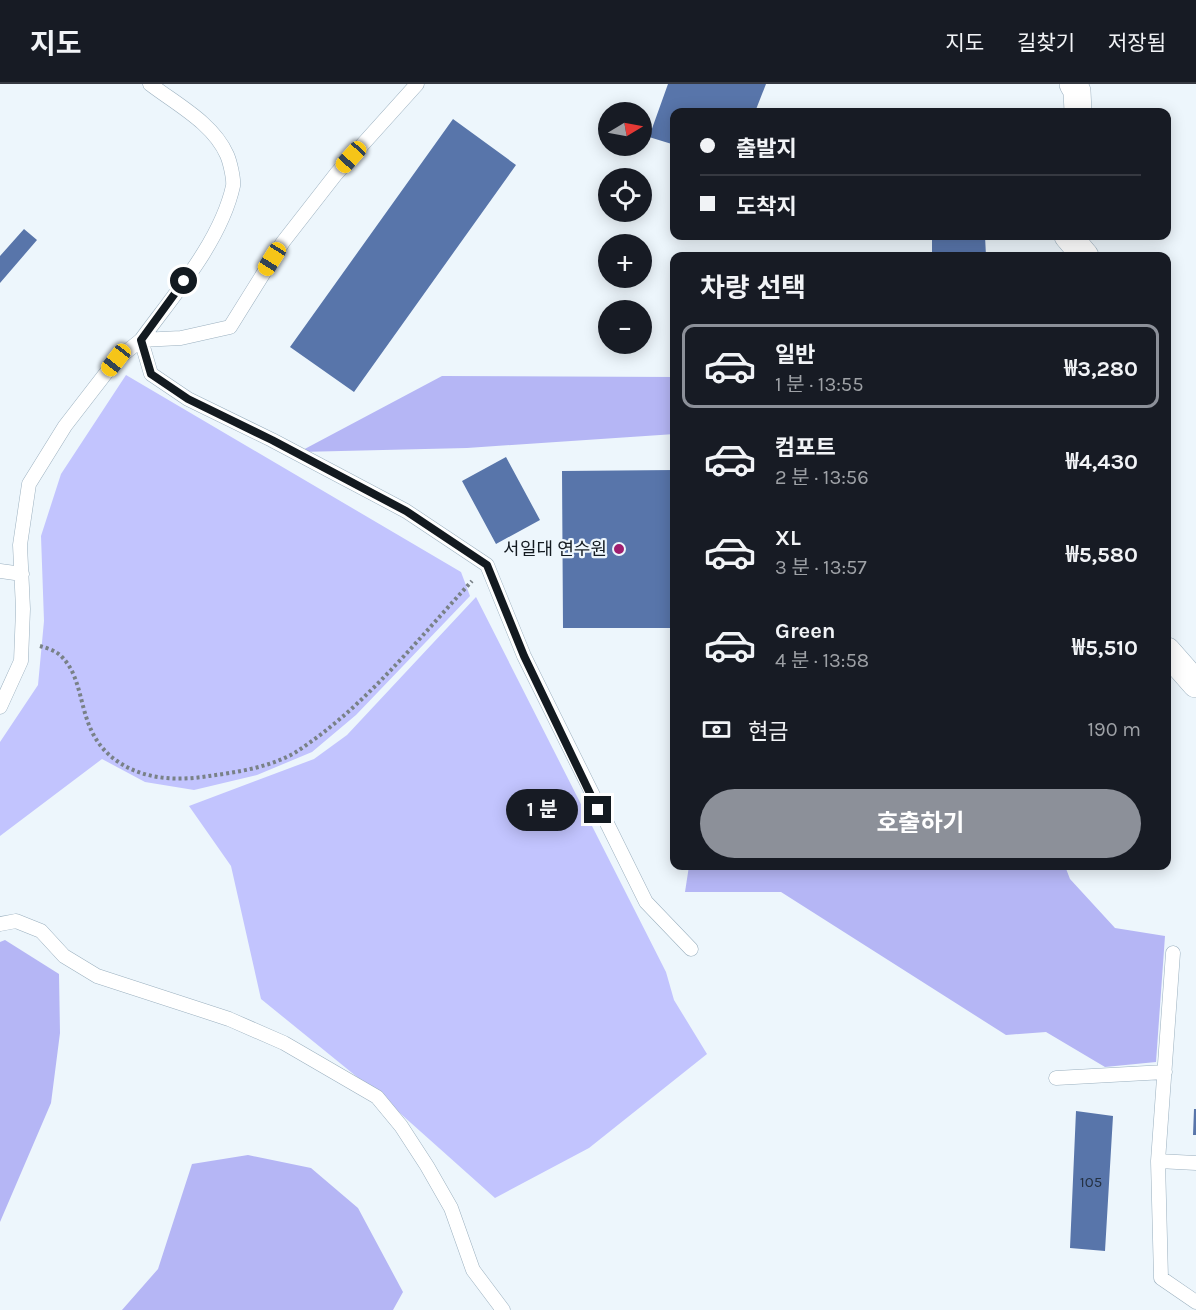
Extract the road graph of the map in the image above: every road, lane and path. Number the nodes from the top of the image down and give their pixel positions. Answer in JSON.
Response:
{"nodes":[{"id":1,"x":150,"y":84,"type":"edge"},
{"id":2,"x":417,"y":84,"type":"edge"},
{"id":3,"x":1073,"y":84,"type":"edge"},
{"id":4,"x":1078,"y":108,"type":"edge"},
{"id":5,"x":1071,"y":240,"type":"edge"},
{"id":6,"x":1082,"y":252,"type":"edge"},
{"id":7,"x":141,"y":340,"type":"junction"},
{"id":8,"x":487,"y":565,"type":"junction"},
{"id":9,"x":0,"y":571,"type":"edge"},
{"id":10,"x":22,"y":574,"type":"junction"},
{"id":11,"x":22,"y":637,"type":"junction"},
{"id":12,"x":1171,"y":656,"type":"edge"},
{"id":13,"x":1196,"y":684,"type":"edge"},
{"id":14,"x":0,"y":707,"type":"edge"},
{"id":15,"x":0,"y":924,"type":"edge"},
{"id":16,"x":691,"y":949,"type":"dead end"},
{"id":17,"x":1173,"y":953,"type":"dead end"},
{"id":18,"x":1165,"y":1072,"type":"junction"},
{"id":19,"x":1056,"y":1078,"type":"dead end"},
{"id":20,"x":1158,"y":1161,"type":"junction"},
{"id":21,"x":1196,"y":1163,"type":"edge"},
{"id":22,"x":1196,"y":1302,"type":"edge"},
{"id":23,"x":503,"y":1310,"type":"edge"}],
"edges":[{"from":1,"to":7,"type":"lane"},
{"from":2,"to":7,"type":"lane"},
{"from":3,"to":4,"type":"street"},
{"from":5,"to":6,"type":"street"},
{"from":7,"to":8,"type":"lane"},
{"from":7,"to":10,"type":"lane"},
{"from":8,"to":11,"type":"path"},
{"from":8,"to":16,"type":"lane"},
{"from":9,"to":10,"type":"lane"},
{"from":10,"to":11,"type":"lane"},
{"from":11,"to":14,"type":"lane"},
{"from":12,"to":13,"type":"street"},
{"from":15,"to":23,"type":"lane"},
{"from":17,"to":18,"type":"lane"},
{"from":18,"to":19,"type":"lane"},
{"from":18,"to":20,"type":"lane"},
{"from":20,"to":21,"type":"lane"},
{"from":20,"to":22,"type":"lane"}]}
